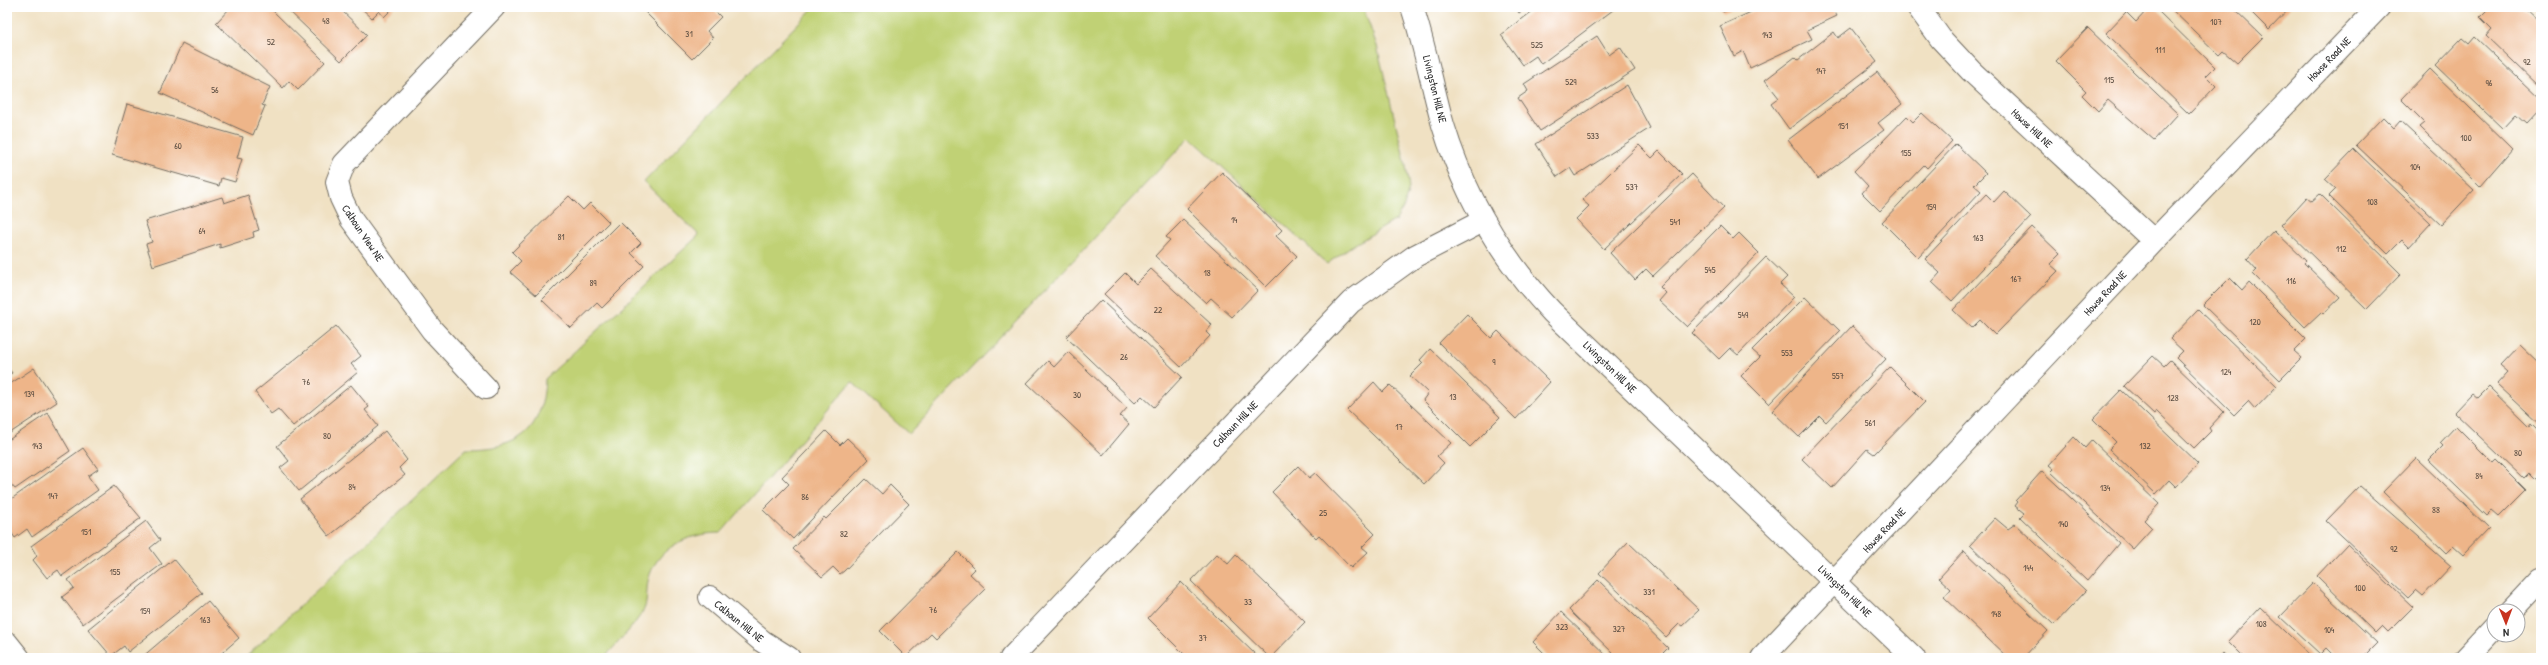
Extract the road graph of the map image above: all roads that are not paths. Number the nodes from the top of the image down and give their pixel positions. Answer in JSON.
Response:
{"nodes":[{"id":1,"x":494,"y":7,"type":"edge"},
{"id":2,"x":1412,"y":7,"type":"edge"},
{"id":3,"x":1918,"y":7,"type":"edge"},
{"id":4,"x":2379,"y":7,"type":"edge"},
{"id":5,"x":1483,"y":222,"type":"junction"},
{"id":6,"x":2154,"y":241,"type":"junction"},
{"id":7,"x":486,"y":388,"type":"dead end"},
{"id":8,"x":2541,"y":579,"type":"edge"},
{"id":9,"x":1836,"y":582,"type":"junction"},
{"id":10,"x":710,"y":597,"type":"dead end"},
{"id":11,"x":2518,"y":603,"type":"edge"},
{"id":12,"x":2486,"y":637,"type":"edge"},
{"id":13,"x":7,"y":644,"type":"edge"},
{"id":14,"x":19,"y":658,"type":"edge"},
{"id":15,"x":789,"y":658,"type":"edge"},
{"id":16,"x":1011,"y":658,"type":"edge"},
{"id":17,"x":1762,"y":658,"type":"edge"},
{"id":18,"x":1914,"y":658,"type":"edge"},
{"id":19,"x":2466,"y":658,"type":"edge"}],
"edges":[{"from":1,"to":7,"type":"street","name":"Calhoun View NE"},
{"from":2,"to":5,"type":"street","name":"Livingston Hill NE"},
{"from":3,"to":6,"type":"street","name":"Howse Hill NE"},
{"from":4,"to":6,"type":"street","name":"Howse Road NE"},
{"from":5,"to":9,"type":"street","name":"Livingston Hill NE"},
{"from":5,"to":16,"type":"street","name":"Calhoun Hill NE"},
{"from":6,"to":9,"type":"street","name":"Howse Road NE"},
{"from":8,"to":11,"type":"street"},
{"from":9,"to":17,"type":"street","name":"Howse Road NE"},
{"from":9,"to":18,"type":"street","name":"Livingston Hill NE"},
{"from":10,"to":15,"type":"street","name":"Calhoun Hill NE"},
{"from":12,"to":19,"type":"street"},
{"from":13,"to":14,"type":"street"}]}
